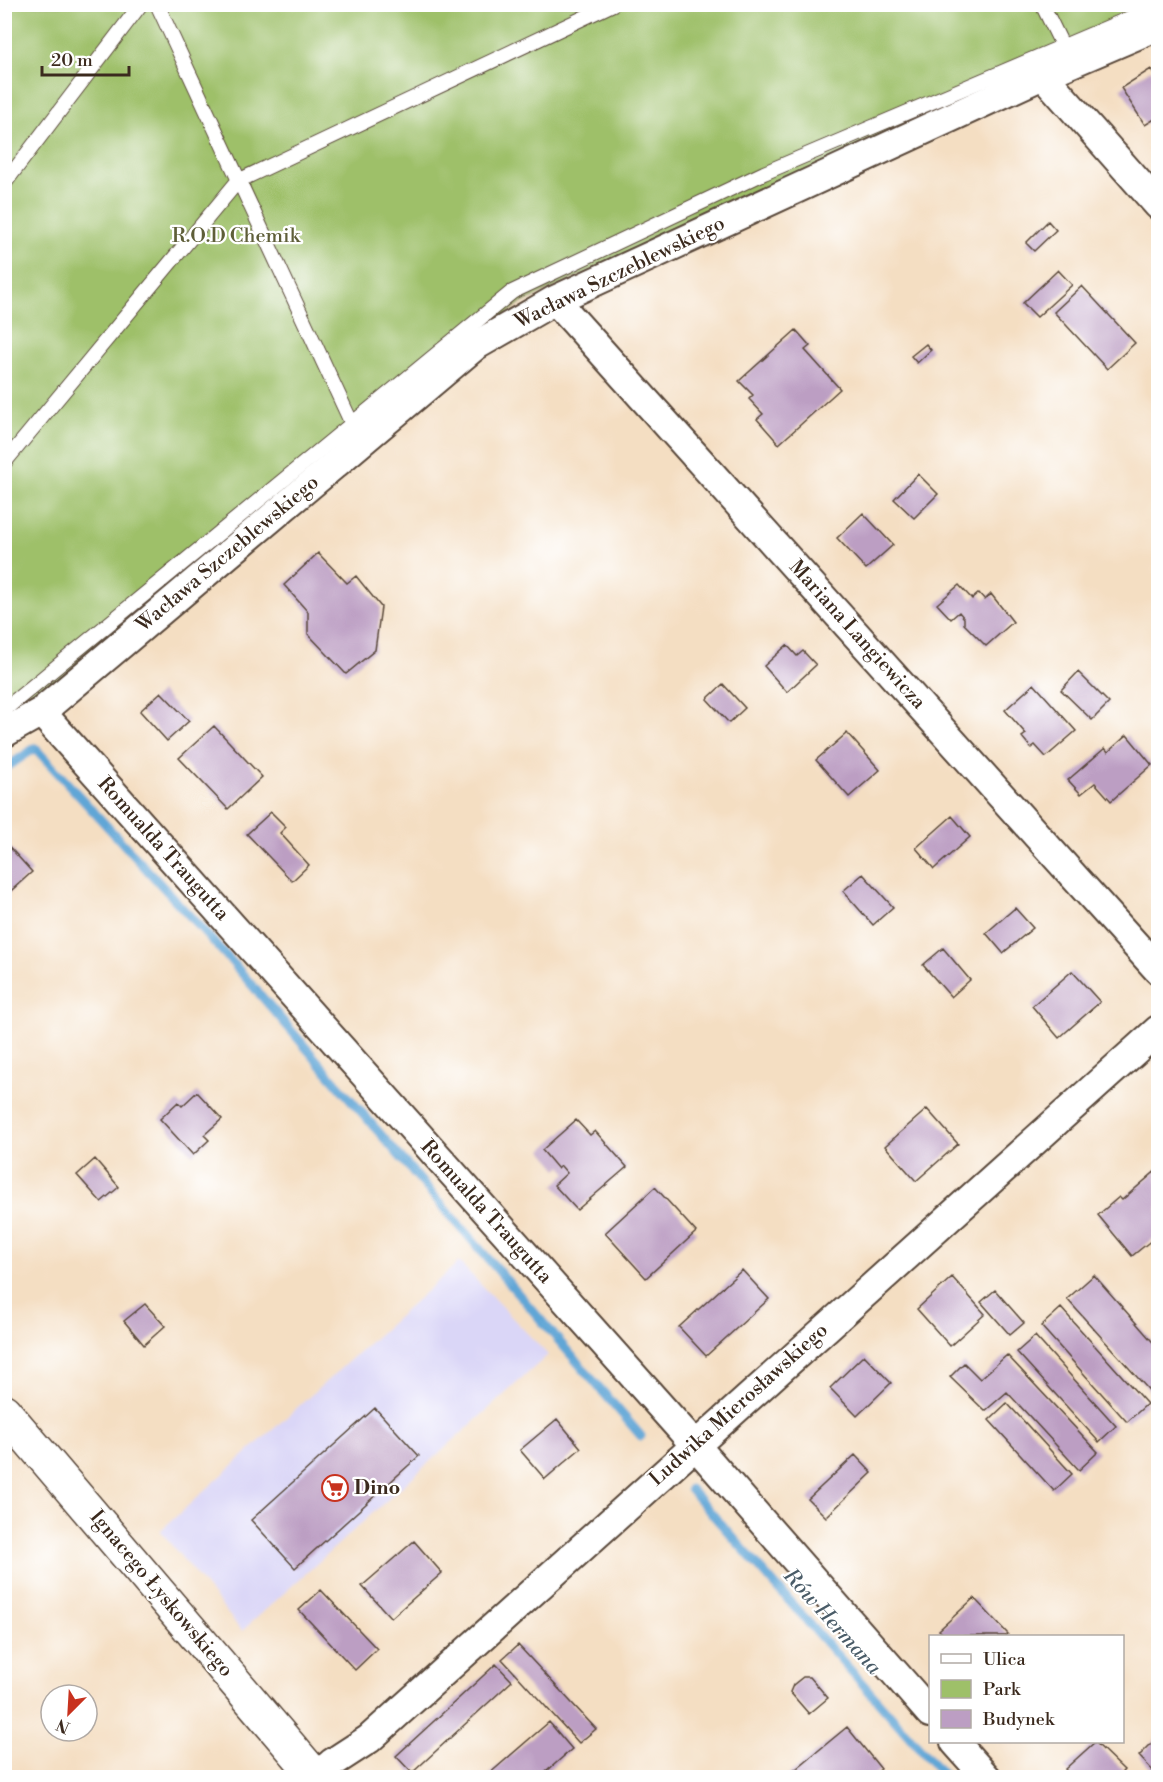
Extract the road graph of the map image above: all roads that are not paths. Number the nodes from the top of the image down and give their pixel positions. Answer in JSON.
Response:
{"nodes":[{"id":1,"x":141,"y":4,"type":"edge"},
{"id":2,"x":157,"y":4,"type":"edge"},
{"id":3,"x":613,"y":4,"type":"edge"},
{"id":4,"x":1042,"y":4,"type":"edge"},
{"id":5,"x":1158,"y":6,"type":"edge"},
{"id":6,"x":1158,"y":26,"type":"edge"},
{"id":7,"x":1063,"y":47,"type":"junction"},
{"id":8,"x":1043,"y":75,"type":"junction"},
{"id":9,"x":238,"y":181,"type":"junction"},
{"id":10,"x":4,"y":184,"type":"edge"},
{"id":11,"x":1158,"y":205,"type":"edge"},
{"id":12,"x":555,"y":300,"type":"junction"},
{"id":13,"x":352,"y":424,"type":"junction"},
{"id":14,"x":4,"y":463,"type":"edge"},
{"id":15,"x":4,"y":710,"type":"edge"},
{"id":16,"x":41,"y":712,"type":"junction"},
{"id":17,"x":4,"y":733,"type":"edge"},
{"id":18,"x":1158,"y":970,"type":"edge"},
{"id":19,"x":1158,"y":1030,"type":"edge"},
{"id":20,"x":4,"y":1411,"type":"edge"},
{"id":21,"x":694,"y":1445,"type":"junction"},
{"id":22,"x":929,"y":1712,"type":"edge"},
{"id":23,"x":956,"y":1743,"type":"edge"},
{"id":24,"x":317,"y":1777,"type":"edge"},
{"id":25,"x":987,"y":1778,"type":"edge"}],
"edges":[{"from":1,"to":10,"type":"lane"},
{"from":2,"to":9,"type":"lane"},
{"from":3,"to":9,"type":"lane"},
{"from":4,"to":7,"type":"lane"},
{"from":5,"to":7,"type":"lane"},
{"from":6,"to":8,"type":"street","name":"Wacława Szczeblewskiego"},
{"from":7,"to":13,"type":"lane"},
{"from":8,"to":11,"type":"street"},
{"from":8,"to":12,"type":"street","name":"Wacława Szczeblewskiego"},
{"from":9,"to":13,"type":"lane"},
{"from":9,"to":14,"type":"lane"},
{"from":12,"to":16,"type":"street","name":"Wacława Szczeblewskiego"},
{"from":12,"to":18,"type":"street","name":"Mariana Langiewicza"},
{"from":13,"to":15,"type":"lane"},
{"from":16,"to":17,"type":"street","name":"Wacława Szczeblewskiego"},
{"from":16,"to":21,"type":"street","name":"Romualda Traugutta"},
{"from":19,"to":21,"type":"street","name":"Ludwika Mierosławskiego"},
{"from":20,"to":24,"type":"street","name":"Ignacego Łyskowskiego"},
{"from":21,"to":22,"type":"street","name":"Romualda Traugutta"},
{"from":21,"to":24,"type":"street","name":"Ludwika Mierosławskiego"},
{"from":23,"to":25,"type":"street"}]}
